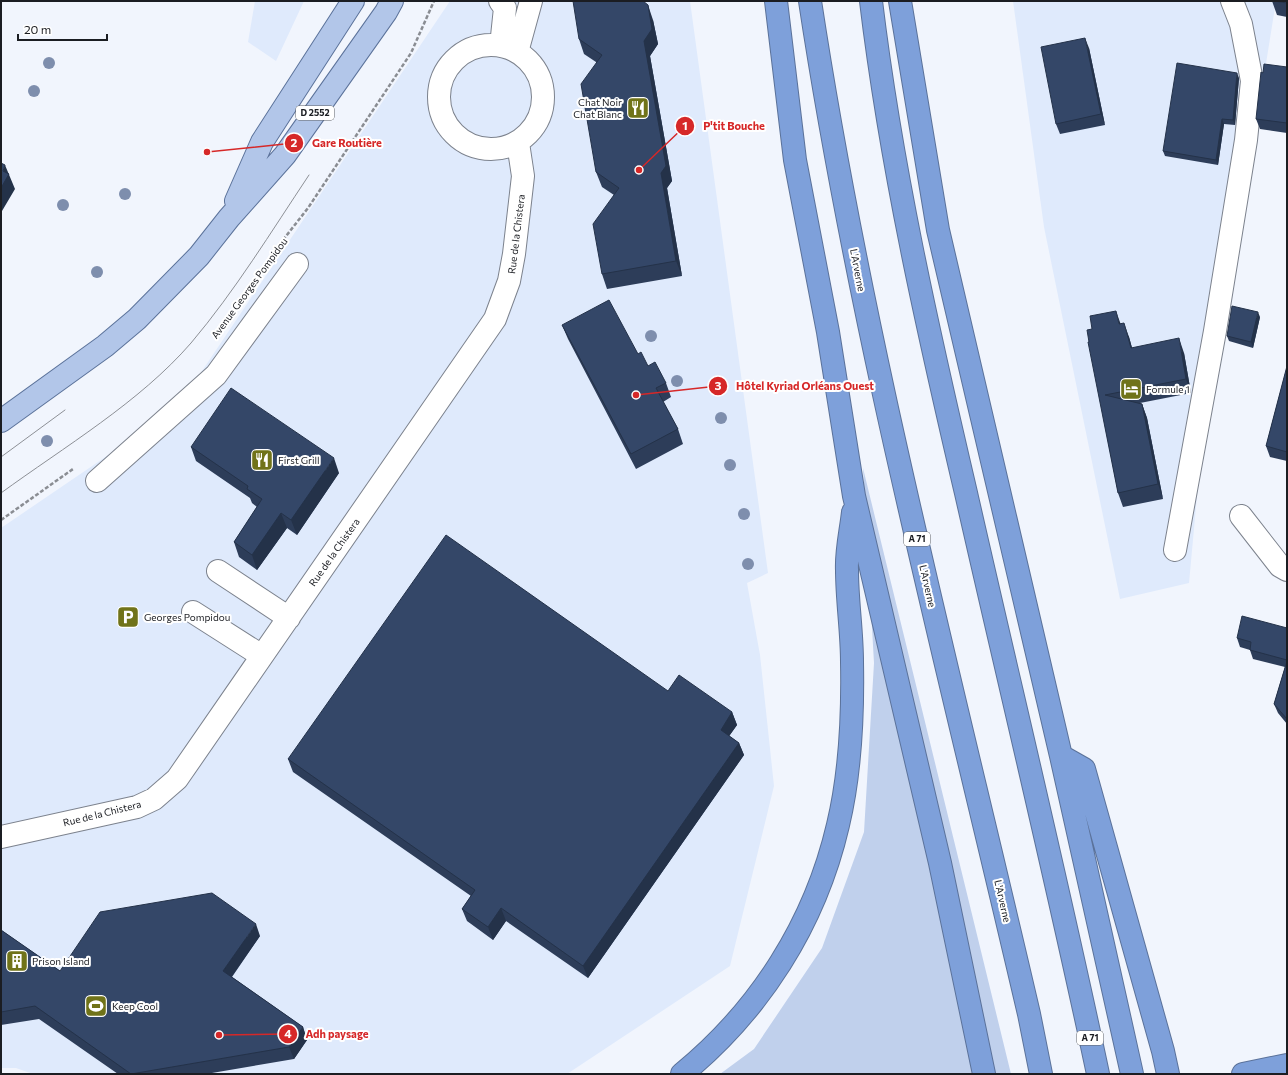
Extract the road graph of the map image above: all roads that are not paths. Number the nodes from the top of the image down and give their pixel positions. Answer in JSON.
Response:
{"nodes":[{"id":1,"x":353,"y":1,"type":"edge"},
{"id":2,"x":392,"y":1,"type":"edge"},
{"id":3,"x":500,"y":1,"type":"edge"},
{"id":4,"x":531,"y":1,"type":"edge"},
{"id":5,"x":776,"y":1,"type":"edge"},
{"id":6,"x":810,"y":1,"type":"edge"},
{"id":7,"x":871,"y":1,"type":"edge"},
{"id":8,"x":900,"y":1,"type":"edge"},
{"id":9,"x":1232,"y":1,"type":"edge"},
{"id":10,"x":509,"y":49,"type":"junction"},
{"id":11,"x":518,"y":143,"type":"junction"},
{"id":12,"x":229,"y":218,"type":"junction"},
{"id":13,"x":297,"y":264,"type":"dead end"},
{"id":14,"x":1,"y":421,"type":"edge"},
{"id":15,"x":97,"y":481,"type":"dead end"},
{"id":16,"x":854,"y":496,"type":"junction"},
{"id":17,"x":1241,"y":516,"type":"dead end"},
{"id":18,"x":1175,"y":550,"type":"dead end"},
{"id":19,"x":1287,"y":570,"type":"edge"},
{"id":20,"x":218,"y":572,"type":"dead end"},
{"id":21,"x":193,"y":612,"type":"dead end"},
{"id":22,"x":288,"y":618,"type":"junction"},
{"id":23,"x":262,"y":656,"type":"junction"},
{"id":24,"x":1061,"y":756,"type":"junction"},
{"id":25,"x":1,"y":837,"type":"edge"},
{"id":26,"x":1287,"y":1065,"type":"edge"},
{"id":27,"x":682,"y":1074,"type":"edge"},
{"id":28,"x":984,"y":1074,"type":"edge"},
{"id":29,"x":1041,"y":1074,"type":"edge"},
{"id":30,"x":1098,"y":1074,"type":"edge"},
{"id":31,"x":1132,"y":1074,"type":"edge"},
{"id":32,"x":1168,"y":1074,"type":"edge"},
{"id":33,"x":1242,"y":1074,"type":"edge"}],
"edges":[{"from":1,"to":12,"type":"main road","number":"D 2552"},
{"from":2,"to":12,"type":"main road","number":"D 2552"},
{"from":3,"to":10,"type":"street"},
{"from":4,"to":10,"type":"street"},
{"from":5,"to":16,"type":"highway"},
{"from":6,"to":29,"type":"highway","name":"L'Arverne","number":"A 71"},
{"from":7,"to":30,"type":"highway","number":"A 71"},
{"from":8,"to":24,"type":"highway"},
{"from":9,"to":18,"type":"street"},
{"from":10,"to":11,"type":"street"},
{"from":10,"to":11,"type":"street"},
{"from":11,"to":22,"type":"street","name":"Rue de la Chistera"},
{"from":12,"to":14,"type":"main road","number":"D 2552"},
{"from":13,"to":15,"type":"street"},
{"from":16,"to":27,"type":"highway"},
{"from":16,"to":28,"type":"highway"},
{"from":17,"to":19,"type":"street"},
{"from":20,"to":22,"type":"street"},
{"from":21,"to":23,"type":"street"},
{"from":22,"to":23,"type":"street","name":"Rue de la Chistera"},
{"from":23,"to":25,"type":"street","name":"Rue de la Chistera"},
{"from":24,"to":31,"type":"highway"},
{"from":24,"to":32,"type":"highway"},
{"from":26,"to":33,"type":"highway"}]}
